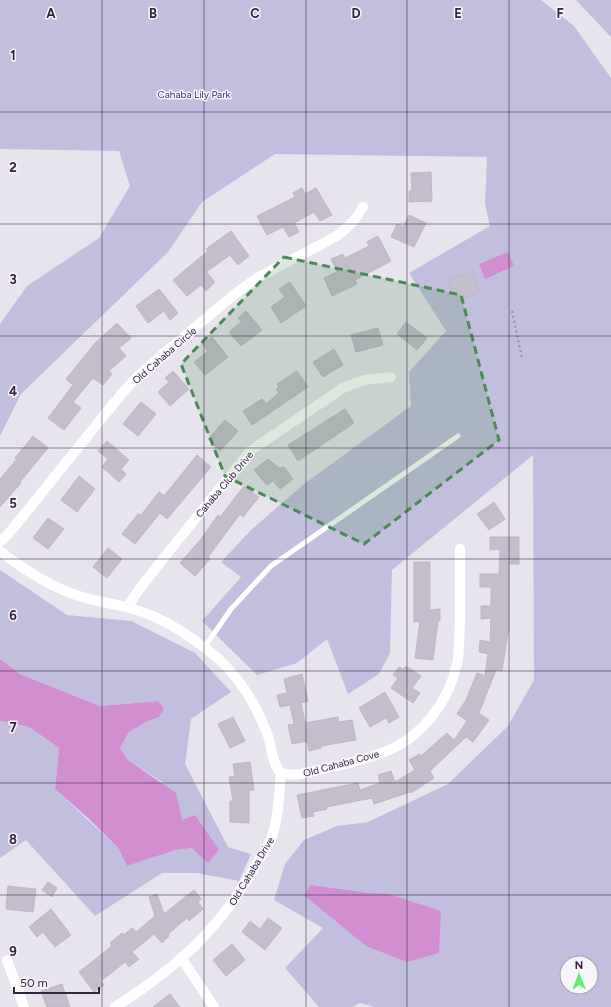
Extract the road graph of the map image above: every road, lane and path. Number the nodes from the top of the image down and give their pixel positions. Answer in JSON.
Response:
{"nodes":[{"id":1,"x":363,"y":207,"type":"dead end"},
{"id":2,"x":512,"y":311,"type":"dead end"},
{"id":3,"x":522,"y":358,"type":"dead end"},
{"id":4,"x":391,"y":377,"type":"dead end"},
{"id":5,"x":458,"y":436,"type":"dead end"},
{"id":6,"x":0,"y":542,"type":"edge"},
{"id":7,"x":460,"y":549,"type":"dead end"},
{"id":8,"x":0,"y":552,"type":"edge"},
{"id":9,"x":127,"y":607,"type":"junction"},
{"id":10,"x":204,"y":648,"type":"junction"},
{"id":11,"x":281,"y":773,"type":"junction"},
{"id":12,"x":182,"y":959,"type":"junction"},
{"id":13,"x":7,"y":960,"type":"dead end"},
{"id":14,"x":24,"y":1007,"type":"edge"},
{"id":15,"x":115,"y":1007,"type":"edge"},
{"id":16,"x":214,"y":1007,"type":"edge"}],
"edges":[{"from":1,"to":6,"type":"street","name":"Old Cahaba Circle"},
{"from":2,"to":3,"type":"path"},
{"from":4,"to":9,"type":"street","name":"Cahaba Club Drive"},
{"from":5,"to":10,"type":"lane"},
{"from":7,"to":11,"type":"street","name":"Old Cahaba Cove"},
{"from":8,"to":9,"type":"street","name":"Old Cahaba Drive"},
{"from":9,"to":10,"type":"street","name":"Old Cahaba Drive"},
{"from":10,"to":11,"type":"street","name":"Old Cahaba Drive"},
{"from":11,"to":12,"type":"street","name":"Old Cahaba Drive"},
{"from":12,"to":15,"type":"street","name":"Old Cahaba Drive"},
{"from":12,"to":16,"type":"street"},
{"from":13,"to":14,"type":"street"}]}
